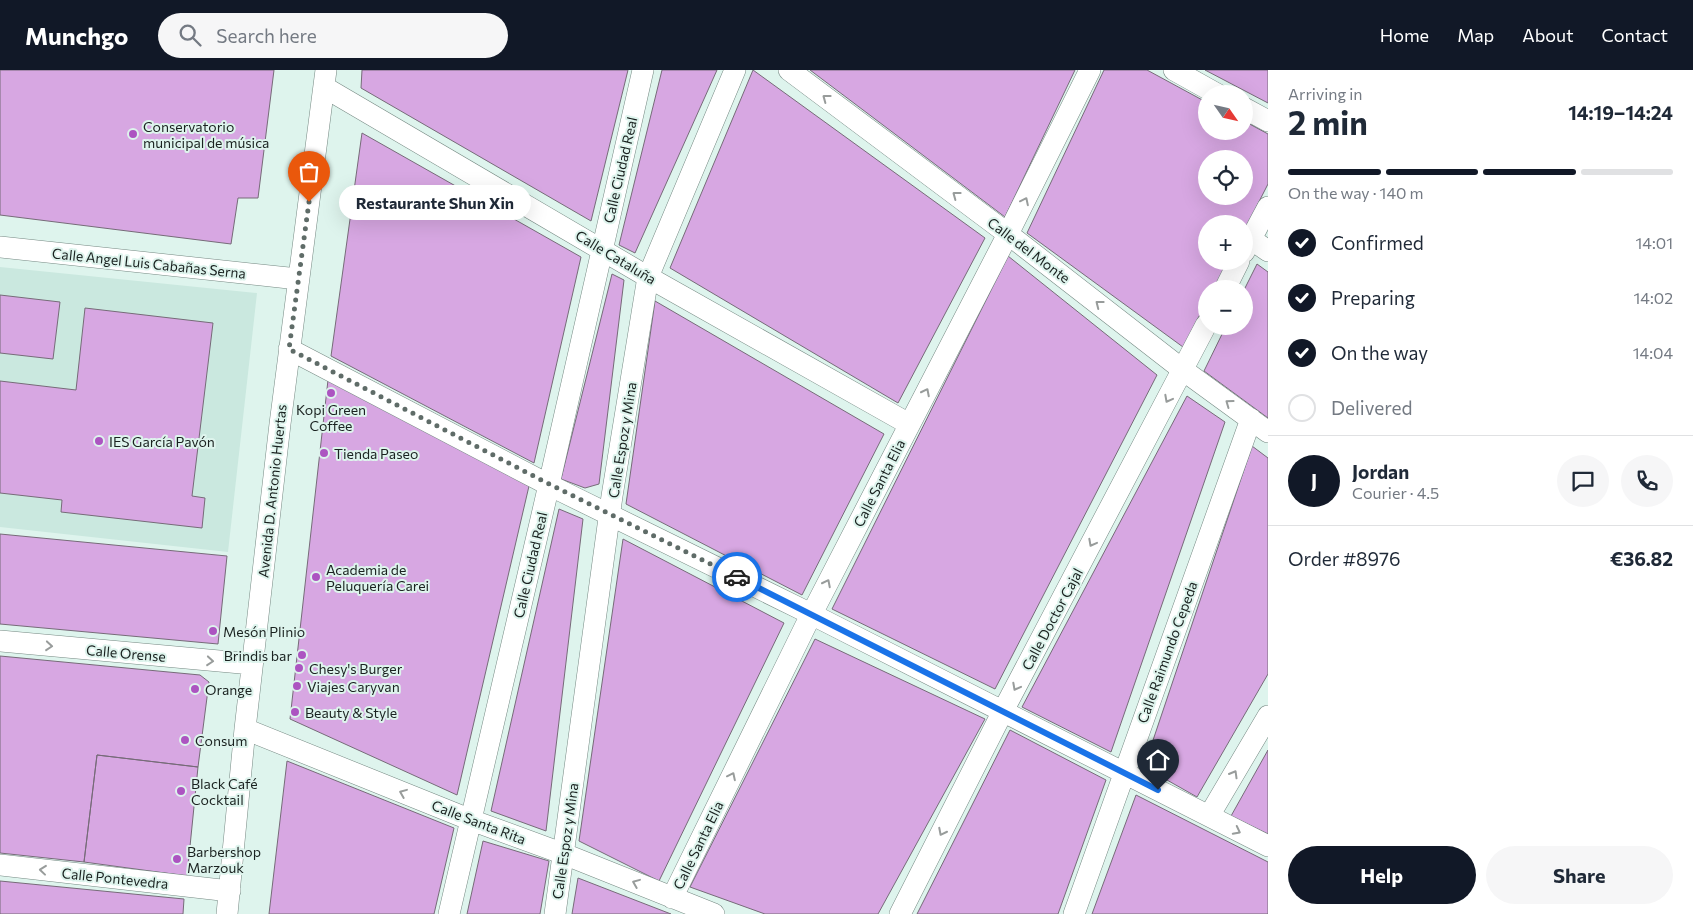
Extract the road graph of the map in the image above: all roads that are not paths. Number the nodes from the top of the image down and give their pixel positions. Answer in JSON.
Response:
{"nodes":[{"id":1,"x":643,"y":70,"type":"edge"},
{"id":2,"x":735,"y":70,"type":"edge"},
{"id":3,"x":789,"y":70,"type":"edge"},
{"id":4,"x":1090,"y":70,"type":"edge"},
{"id":5,"x":1174,"y":70,"type":"edge"},
{"id":6,"x":325,"y":79,"type":"edge"},
{"id":7,"x":1201,"y":85,"type":"edge"},
{"id":8,"x":1253,"y":113,"type":"edge"},
{"id":9,"x":1268,"y":121,"type":"edge"},
{"id":10,"x":1268,"y":207,"type":"edge"},
{"id":11,"x":1008,"y":234,"type":"junction"},
{"id":12,"x":1253,"y":235,"type":"edge"},
{"id":13,"x":0,"y":246,"type":"edge"},
{"id":14,"x":1253,"y":247,"type":"edge"},
{"id":15,"x":602,"y":249,"type":"junction"},
{"id":16,"x":1268,"y":251,"type":"edge"},
{"id":17,"x":648,"y":277,"type":"junction"},
{"id":18,"x":298,"y":279,"type":"junction"},
{"id":19,"x":1201,"y":335,"type":"edge"},
{"id":20,"x":289,"y":349,"type":"junction"},
{"id":21,"x":1184,"y":370,"type":"junction"},
{"id":22,"x":909,"y":424,"type":"junction"},
{"id":23,"x":1260,"y":425,"type":"edge"},
{"id":24,"x":549,"y":484,"type":"junction"},
{"id":25,"x":610,"y":514,"type":"junction"},
{"id":26,"x":811,"y":614,"type":"junction"},
{"id":27,"x":0,"y":641,"type":"edge"},
{"id":28,"x":252,"y":664,"type":"junction"},
{"id":29,"x":1003,"y":711,"type":"junction"},
{"id":30,"x":1268,"y":716,"type":"edge"},
{"id":31,"x":245,"y":729,"type":"junction"},
{"id":32,"x":1124,"y":773,"type":"junction"},
{"id":33,"x":1209,"y":816,"type":"junction"},
{"id":34,"x":471,"y":820,"type":"junction"},
{"id":35,"x":1268,"y":846,"type":"edge"},
{"id":36,"x":564,"y":854,"type":"junction"},
{"id":37,"x":0,"y":865,"type":"edge"},
{"id":38,"x":230,"y":891,"type":"junction"},
{"id":39,"x":672,"y":898,"type":"junction"},
{"id":40,"x":227,"y":914,"type":"edge"},
{"id":41,"x":449,"y":914,"type":"edge"},
{"id":42,"x":555,"y":914,"type":"edge"},
{"id":43,"x":714,"y":914,"type":"edge"},
{"id":44,"x":900,"y":914,"type":"edge"},
{"id":45,"x":1074,"y":914,"type":"edge"}],
"edges":[{"from":1,"to":15,"type":"street","name":"Calle Ciudad Real"},
{"from":2,"to":17,"type":"street","name":"Calle Espoz y Mina"},
{"from":11,"to":3,"type":"street","name":"Calle del Monte","one_way":true},
{"from":11,"to":4,"type":"street","name":"Calle Santa Elia","one_way":true},
{"from":5,"to":7,"type":"street"},
{"from":6,"to":15,"type":"street","name":"Calle Cataluña"},
{"from":6,"to":18,"type":"street","name":"Avenida D. Antonio Huertas"},
{"from":8,"to":9,"type":"street"},
{"from":10,"to":12,"type":"street"},
{"from":21,"to":11,"type":"street","name":"Calle del Monte","one_way":true},
{"from":22,"to":11,"type":"street","name":"Calle Santa Elia","one_way":true},
{"from":13,"to":18,"type":"street","name":"Calle Angel Luis Cabañas Serna"},
{"from":14,"to":16,"type":"street"},
{"from":15,"to":17,"type":"street","name":"Calle Cataluña"},
{"from":15,"to":24,"type":"street","name":"Calle Ciudad Real"},
{"from":17,"to":22,"type":"street","name":"Calle Cataluña"},
{"from":17,"to":25,"type":"street","name":"Calle Espoz y Mina"},
{"from":18,"to":20,"type":"street","name":"Avenida D. Antonio Huertas"},
{"from":19,"to":21,"type":"street","name":"Calle Doctor Cajal"},
{"from":20,"to":24,"type":"street"},
{"from":20,"to":28,"type":"street","name":"Avenida D. Antonio Huertas"},
{"from":23,"to":21,"type":"street","name":"Calle del Monte","one_way":true},
{"from":21,"to":29,"type":"street","name":"Calle Doctor Cajal","one_way":true},
{"from":26,"to":22,"type":"street","name":"Calle Santa Elia","one_way":true},
{"from":23,"to":32,"type":"street","name":"Calle Raimundo Cepeda"},
{"from":24,"to":25,"type":"street"},
{"from":24,"to":34,"type":"street","name":"Calle Ciudad Real"},
{"from":25,"to":26,"type":"street"},
{"from":25,"to":36,"type":"street","name":"Calle Espoz y Mina"},
{"from":26,"to":29,"type":"street"},
{"from":39,"to":26,"type":"street","name":"Calle Santa Elia","one_way":true},
{"from":27,"to":28,"type":"street","name":"Calle Orense","one_way":true},
{"from":28,"to":31,"type":"street","name":"Avenida D. Antonio Huertas"},
{"from":29,"to":32,"type":"street"},
{"from":29,"to":44,"type":"street","name":"Calle Doctor Cajal","one_way":true},
{"from":33,"to":30,"type":"street","one_way":true},
{"from":34,"to":31,"type":"street","name":"Calle Santa Rita","one_way":true},
{"from":31,"to":38,"type":"street","name":"Avenida D. Antonio Huertas"},
{"from":32,"to":33,"type":"street"},
{"from":32,"to":45,"type":"street","name":"Calle Raimundo Cepeda"},
{"from":33,"to":35,"type":"street","one_way":true},
{"from":34,"to":36,"type":"street","name":"Calle Santa Rita"},
{"from":34,"to":41,"type":"street","name":"Calle Ciudad Real"},
{"from":39,"to":36,"type":"street","name":"Calle Santa Rita","one_way":true},
{"from":36,"to":42,"type":"street","name":"Calle Espoz y Mina"},
{"from":38,"to":37,"type":"street","name":"Calle Pontevedra","one_way":true},
{"from":38,"to":40,"type":"street","name":"Avenida D. Antonio Huertas"},
{"from":39,"to":43,"type":"street","name":"Calle Santa Rita"}]}
